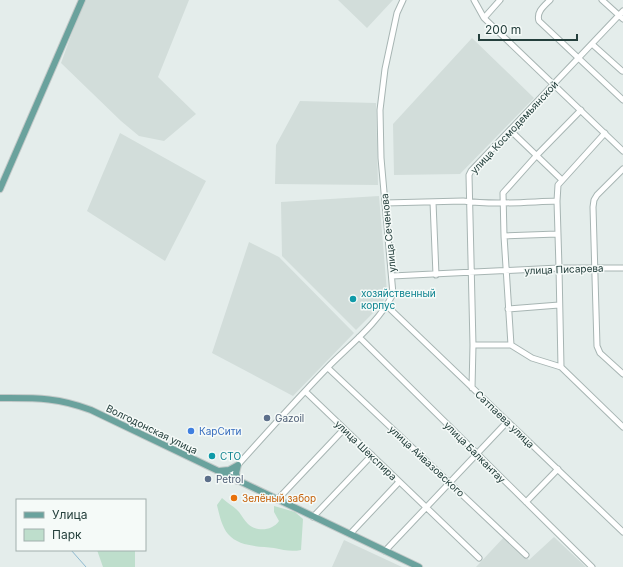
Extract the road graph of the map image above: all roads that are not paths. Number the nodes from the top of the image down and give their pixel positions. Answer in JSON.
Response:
{"nodes":[{"id":1,"x":82,"y":0,"type":"edge"},
{"id":2,"x":402,"y":0,"type":"edge"},
{"id":3,"x":500,"y":0,"type":"edge"},
{"id":4,"x":550,"y":0,"type":"edge"},
{"id":5,"x":602,"y":0,"type":"edge"},
{"id":6,"x":473,"y":1,"type":"edge"},
{"id":7,"x":622,"y":15,"type":"edge"},
{"id":8,"x":484,"y":18,"type":"junction"},
{"id":9,"x":592,"y":44,"type":"junction"},
{"id":10,"x":579,"y":59,"type":"junction"},
{"id":11,"x":622,"y":71,"type":"dead end"},
{"id":12,"x":554,"y":84,"type":"junction"},
{"id":13,"x":623,"y":100,"type":"edge"},
{"id":14,"x":581,"y":110,"type":"junction"},
{"id":15,"x":510,"y":130,"type":"junction"},
{"id":16,"x":605,"y":133,"type":"junction"},
{"id":17,"x":623,"y":151,"type":"edge"},
{"id":18,"x":537,"y":156,"type":"junction"},
{"id":19,"x":623,"y":169,"type":"edge"},
{"id":20,"x":562,"y":180,"type":"junction"},
{"id":21,"x":0,"y":188,"type":"edge"},
{"id":22,"x":557,"y":201,"type":"junction"},
{"id":23,"x":433,"y":202,"type":"junction"},
{"id":24,"x":469,"y":202,"type":"junction"},
{"id":25,"x":385,"y":203,"type":"junction"},
{"id":26,"x":503,"y":203,"type":"junction"},
{"id":27,"x":557,"y":234,"type":"junction"},
{"id":28,"x":504,"y":236,"type":"junction"},
{"id":29,"x":559,"y":268,"type":"junction"},
{"id":30,"x":594,"y":268,"type":"junction"},
{"id":31,"x":623,"y":268,"type":"edge"},
{"id":32,"x":506,"y":272,"type":"junction"},
{"id":33,"x":472,"y":273,"type":"junction"},
{"id":34,"x":436,"y":275,"type":"junction"},
{"id":35,"x":392,"y":276,"type":"junction"},
{"id":36,"x":559,"y":305,"type":"junction"},
{"id":37,"x":387,"y":306,"type":"junction"},
{"id":38,"x":508,"y":309,"type":"junction"},
{"id":39,"x":359,"y":337,"type":"junction"},
{"id":40,"x":473,"y":345,"type":"junction"},
{"id":41,"x":511,"y":345,"type":"junction"},
{"id":42,"x":561,"y":367,"type":"junction"},
{"id":43,"x":328,"y":368,"type":"junction"},
{"id":44,"x":623,"y":374,"type":"edge"},
{"id":45,"x":472,"y":388,"type":"junction"},
{"id":46,"x":306,"y":392,"type":"junction"},
{"id":47,"x":0,"y":398,"type":"edge"},
{"id":48,"x":507,"y":422,"type":"junction"},
{"id":49,"x":623,"y":427,"type":"edge"},
{"id":50,"x":344,"y":429,"type":"junction"},
{"id":51,"x":476,"y":453,"type":"junction"},
{"id":52,"x":372,"y":455,"type":"junction"},
{"id":53,"x":238,"y":465,"type":"junction"},
{"id":54,"x":558,"y":469,"type":"junction"},
{"id":55,"x":217,"y":471,"type":"junction"},
{"id":56,"x":228,"y":476,"type":"junction"},
{"id":57,"x":238,"y":481,"type":"junction"},
{"id":58,"x":399,"y":482,"type":"junction"},
{"id":59,"x":449,"y":482,"type":"junction"},
{"id":60,"x":277,"y":500,"type":"junction"},
{"id":61,"x":526,"y":502,"type":"junction"},
{"id":62,"x":426,"y":507,"type":"junction"},
{"id":63,"x":313,"y":517,"type":"junction"},
{"id":64,"x":623,"y":532,"type":"edge"},
{"id":65,"x":350,"y":534,"type":"junction"},
{"id":66,"x":385,"y":551,"type":"junction"},
{"id":67,"x":526,"y":555,"type":"dead end"},
{"id":68,"x":479,"y":558,"type":"dead end"},
{"id":69,"x":419,"y":567,"type":"edge"},
{"id":70,"x":592,"y":567,"type":"edge"}],
"edges":[{"from":1,"to":21,"type":"main road"},
{"from":2,"to":25,"type":"street","name":"улица Сеченова"},
{"from":3,"to":8,"type":"street"},
{"from":4,"to":10,"type":"street"},
{"from":5,"to":7,"type":"street"},
{"from":6,"to":8,"type":"street"},
{"from":7,"to":9,"type":"street","name":"улица Космодемьянской"},
{"from":8,"to":12,"type":"street"},
{"from":9,"to":10,"type":"street","name":"улица Космодемьянской"},
{"from":9,"to":11,"type":"street"},
{"from":10,"to":12,"type":"street","name":"улица Космодемьянской"},
{"from":10,"to":13,"type":"street"},
{"from":12,"to":14,"type":"street"},
{"from":12,"to":15,"type":"street","name":"улица Космодемьянской"},
{"from":14,"to":16,"type":"street"},
{"from":14,"to":18,"type":"street"},
{"from":15,"to":18,"type":"street"},
{"from":15,"to":24,"type":"street","name":"улица Космодемьянской"},
{"from":16,"to":17,"type":"street"},
{"from":16,"to":20,"type":"street"},
{"from":18,"to":20,"type":"street"},
{"from":18,"to":26,"type":"street"},
{"from":19,"to":30,"type":"street"},
{"from":20,"to":22,"type":"street"},
{"from":22,"to":26,"type":"street"},
{"from":22,"to":27,"type":"street"},
{"from":23,"to":24,"type":"street"},
{"from":23,"to":25,"type":"street"},
{"from":23,"to":34,"type":"street"},
{"from":24,"to":26,"type":"street"},
{"from":24,"to":33,"type":"street","name":"улица Космодемьянской"},
{"from":25,"to":35,"type":"street","name":"улица Сеченова"},
{"from":26,"to":28,"type":"street"},
{"from":27,"to":28,"type":"street"},
{"from":27,"to":29,"type":"street"},
{"from":28,"to":32,"type":"street"},
{"from":29,"to":30,"type":"street","name":"улица Писарева"},
{"from":29,"to":32,"type":"street","name":"улица Писарева"},
{"from":29,"to":36,"type":"street"},
{"from":30,"to":31,"type":"street","name":"улица Писарева"},
{"from":30,"to":44,"type":"street"},
{"from":32,"to":33,"type":"street","name":"улица Писарева"},
{"from":32,"to":38,"type":"street"},
{"from":33,"to":34,"type":"street","name":"улица Писарева"},
{"from":33,"to":40,"type":"street","name":"улица Космодемьянской"},
{"from":34,"to":35,"type":"street","name":"улица Писарева"},
{"from":35,"to":37,"type":"street","name":"улица Сеченова"},
{"from":36,"to":38,"type":"street"},
{"from":36,"to":42,"type":"street"},
{"from":37,"to":39,"type":"street","name":"улица Сеченова"},
{"from":37,"to":45,"type":"street","name":"Сатпаева улица"},
{"from":38,"to":41,"type":"street"},
{"from":39,"to":43,"type":"street","name":"улица Сеченова"},
{"from":39,"to":51,"type":"street","name":"улица Балкантау"},
{"from":40,"to":41,"type":"street"},
{"from":40,"to":45,"type":"street","name":"улица Космодемьянской"},
{"from":41,"to":42,"type":"street"},
{"from":42,"to":49,"type":"street"},
{"from":43,"to":46,"type":"street","name":"улица Сеченова"},
{"from":43,"to":59,"type":"street","name":"улица Айвазовского"},
{"from":45,"to":48,"type":"street","name":"Сатпаева улица"},
{"from":46,"to":50,"type":"street","name":"улица Шекспира"},
{"from":46,"to":53,"type":"street","name":"улица Сеченова"},
{"from":47,"to":55,"type":"main road","name":"Волгодонская улица"},
{"from":48,"to":51,"type":"street"},
{"from":48,"to":54,"type":"street","name":"Сатпаева улица"},
{"from":50,"to":52,"type":"street","name":"улица Шекспира"},
{"from":50,"to":60,"type":"street"},
{"from":51,"to":59,"type":"street"},
{"from":51,"to":61,"type":"street","name":"улица Балкантау"},
{"from":52,"to":58,"type":"street","name":"улица Шекспира"},
{"from":52,"to":63,"type":"street"},
{"from":53,"to":55,"type":"main road"},
{"from":53,"to":56,"type":"street","name":"улица Сеченова"},
{"from":53,"to":57,"type":"main road"},
{"from":54,"to":61,"type":"street"},
{"from":54,"to":64,"type":"street","name":"Сатпаева улица"},
{"from":55,"to":56,"type":"main road","name":"Волгодонская улица"},
{"from":56,"to":57,"type":"main road","name":"Волгодонская улица"},
{"from":57,"to":60,"type":"main road","name":"Волгодонская улица"},
{"from":58,"to":62,"type":"street","name":"улица Шекспира"},
{"from":58,"to":65,"type":"street"},
{"from":59,"to":62,"type":"street"},
{"from":59,"to":67,"type":"street","name":"улица Айвазовского"},
{"from":60,"to":63,"type":"main road","name":"Волгодонская улица"},
{"from":61,"to":70,"type":"street","name":"улица Балкантау"},
{"from":62,"to":66,"type":"street"},
{"from":62,"to":68,"type":"street","name":"улица Шекспира"},
{"from":63,"to":65,"type":"main road","name":"Волгодонская улица"},
{"from":65,"to":66,"type":"main road","name":"Волгодонская улица"},
{"from":66,"to":69,"type":"main road","name":"Волгодонская улица"}]}
